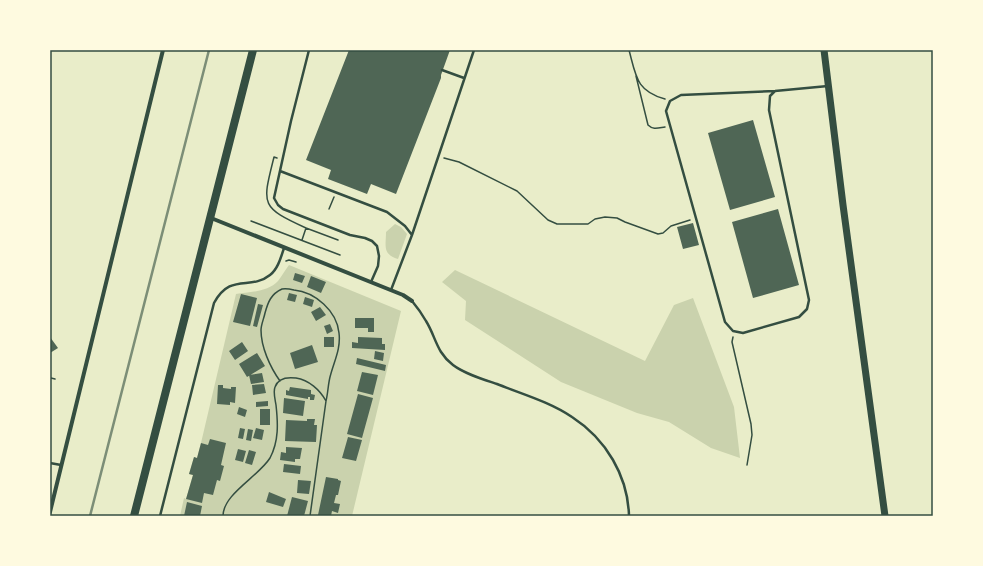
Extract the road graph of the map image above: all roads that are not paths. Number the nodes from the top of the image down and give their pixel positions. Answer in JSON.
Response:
{"nodes":[{"id":1,"x":163,"y":50,"type":"edge"},
{"id":2,"x":253,"y":50,"type":"edge"},
{"id":3,"x":308,"y":50,"type":"edge"},
{"id":4,"x":474,"y":50,"type":"edge"},
{"id":5,"x":824,"y":50,"type":"edge"},
{"id":6,"x":442,"y":70,"type":"dead end"},
{"id":7,"x":464,"y":78,"type":"junction"},
{"id":8,"x":828,"y":86,"type":"junction"},
{"id":9,"x":775,"y":91,"type":"junction"},
{"id":10,"x":280,"y":171,"type":"junction"},
{"id":11,"x":211,"y":218,"type":"junction"},
{"id":12,"x":412,"y":235,"type":"junction"},
{"id":13,"x":285,"y":247,"type":"junction"},
{"id":14,"x":371,"y":283,"type":"junction"},
{"id":15,"x":391,"y":290,"type":"junction"},
{"id":16,"x":412,"y":301,"type":"joint"},
{"id":17,"x":50,"y":463,"type":"edge"},
{"id":18,"x":62,"y":465,"type":"junction"},
{"id":19,"x":50,"y":512,"type":"edge"},
{"id":20,"x":134,"y":516,"type":"edge"},
{"id":21,"x":160,"y":516,"type":"edge"},
{"id":22,"x":629,"y":516,"type":"edge"},
{"id":23,"x":885,"y":516,"type":"edge"}],
"edges":[{"from":1,"to":18,"type":"street"},
{"from":2,"to":11,"type":"main road"},
{"from":3,"to":10,"type":"lane"},
{"from":4,"to":7,"type":"lane"},
{"from":5,"to":8,"type":"main road"},
{"from":6,"to":7,"type":"lane"},
{"from":7,"to":12,"type":"lane"},
{"from":8,"to":9,"type":"lane"},
{"from":8,"to":23,"type":"main road"},
{"from":9,"to":9,"type":"lane"},
{"from":10,"to":12,"type":"lane"},
{"from":10,"to":14,"type":"lane"},
{"from":11,"to":13,"type":"street"},
{"from":11,"to":20,"type":"main road"},
{"from":12,"to":15,"type":"lane"},
{"from":13,"to":14,"type":"street"},
{"from":13,"to":21,"type":"lane"},
{"from":14,"to":15,"type":"street"},
{"from":15,"to":16,"type":"street"},
{"from":16,"to":22,"type":"lane"},
{"from":17,"to":18,"type":"lane"},
{"from":18,"to":19,"type":"street"}]}
